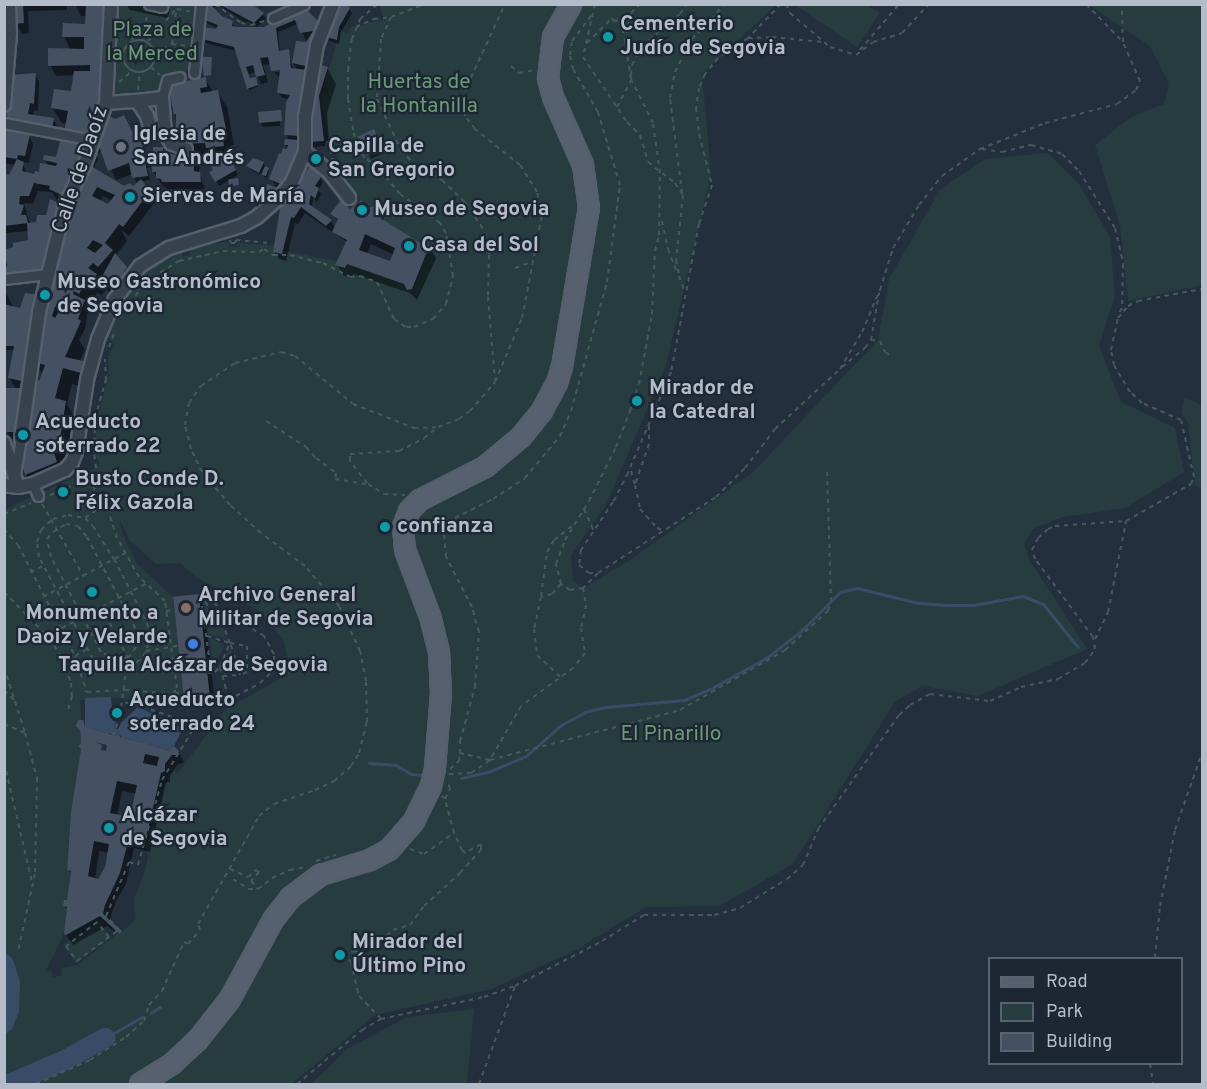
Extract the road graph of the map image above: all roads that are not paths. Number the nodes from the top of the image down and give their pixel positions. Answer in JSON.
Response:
{"nodes":[{"id":1,"x":9,"y":4,"type":"edge"},
{"id":2,"x":111,"y":4,"type":"edge"},
{"id":3,"x":149,"y":4,"type":"edge"},
{"id":4,"x":163,"y":4,"type":"edge"},
{"id":5,"x":201,"y":4,"type":"edge"},
{"id":6,"x":304,"y":4,"type":"edge"},
{"id":7,"x":333,"y":4,"type":"edge"},
{"id":8,"x":571,"y":4,"type":"edge"},
{"id":9,"x":273,"y":18,"type":"road end"},
{"id":10,"x":194,"y":73,"type":"dead end"},
{"id":11,"x":180,"y":77,"type":"dead end"},
{"id":12,"x":162,"y":98,"type":"junction"},
{"id":13,"x":137,"y":101,"type":"junction"},
{"id":14,"x":106,"y":103,"type":"junction"},
{"id":15,"x":4,"y":105,"type":"edge"},
{"id":16,"x":4,"y":123,"type":"edge"},
{"id":17,"x":165,"y":132,"type":"junction"},
{"id":18,"x":93,"y":140,"type":"junction"},
{"id":19,"x":186,"y":149,"type":"dead end"},
{"id":20,"x":305,"y":152,"type":"junction"},
{"id":21,"x":349,"y":198,"type":"dead end"},
{"id":22,"x":48,"y":274,"type":"junction"},
{"id":23,"x":4,"y":279,"type":"edge"},
{"id":24,"x":21,"y":439,"type":"joint"},
{"id":25,"x":4,"y":442,"type":"edge"},
{"id":26,"x":12,"y":483,"type":"edge"},
{"id":27,"x":140,"y":1084,"type":"edge"}],
"edges":[{"from":1,"to":15,"type":"street"},
{"from":2,"to":14,"type":"street","name":"Calle de Daoíz"},
{"from":3,"to":4,"type":"street"},
{"from":5,"to":10,"type":"street"},
{"from":6,"to":9,"type":"street"},
{"from":7,"to":20,"type":"street"},
{"from":8,"to":27,"type":"main road"},
{"from":11,"to":12,"type":"street"},
{"from":12,"to":13,"type":"street"},
{"from":12,"to":17,"type":"street"},
{"from":13,"to":14,"type":"street"},
{"from":13,"to":17,"type":"street"},
{"from":14,"to":18,"type":"street","name":"Calle de Daoíz"},
{"from":16,"to":18,"type":"street"},
{"from":17,"to":19,"type":"street"},
{"from":18,"to":22,"type":"street","name":"Calle de Daoíz"},
{"from":20,"to":21,"type":"street"},
{"from":20,"to":26,"type":"street"},
{"from":22,"to":23,"type":"street"},
{"from":22,"to":24,"type":"street","name":"Calle de Daoíz"},
{"from":24,"to":26,"type":"street"},
{"from":25,"to":26,"type":"street"}]}
